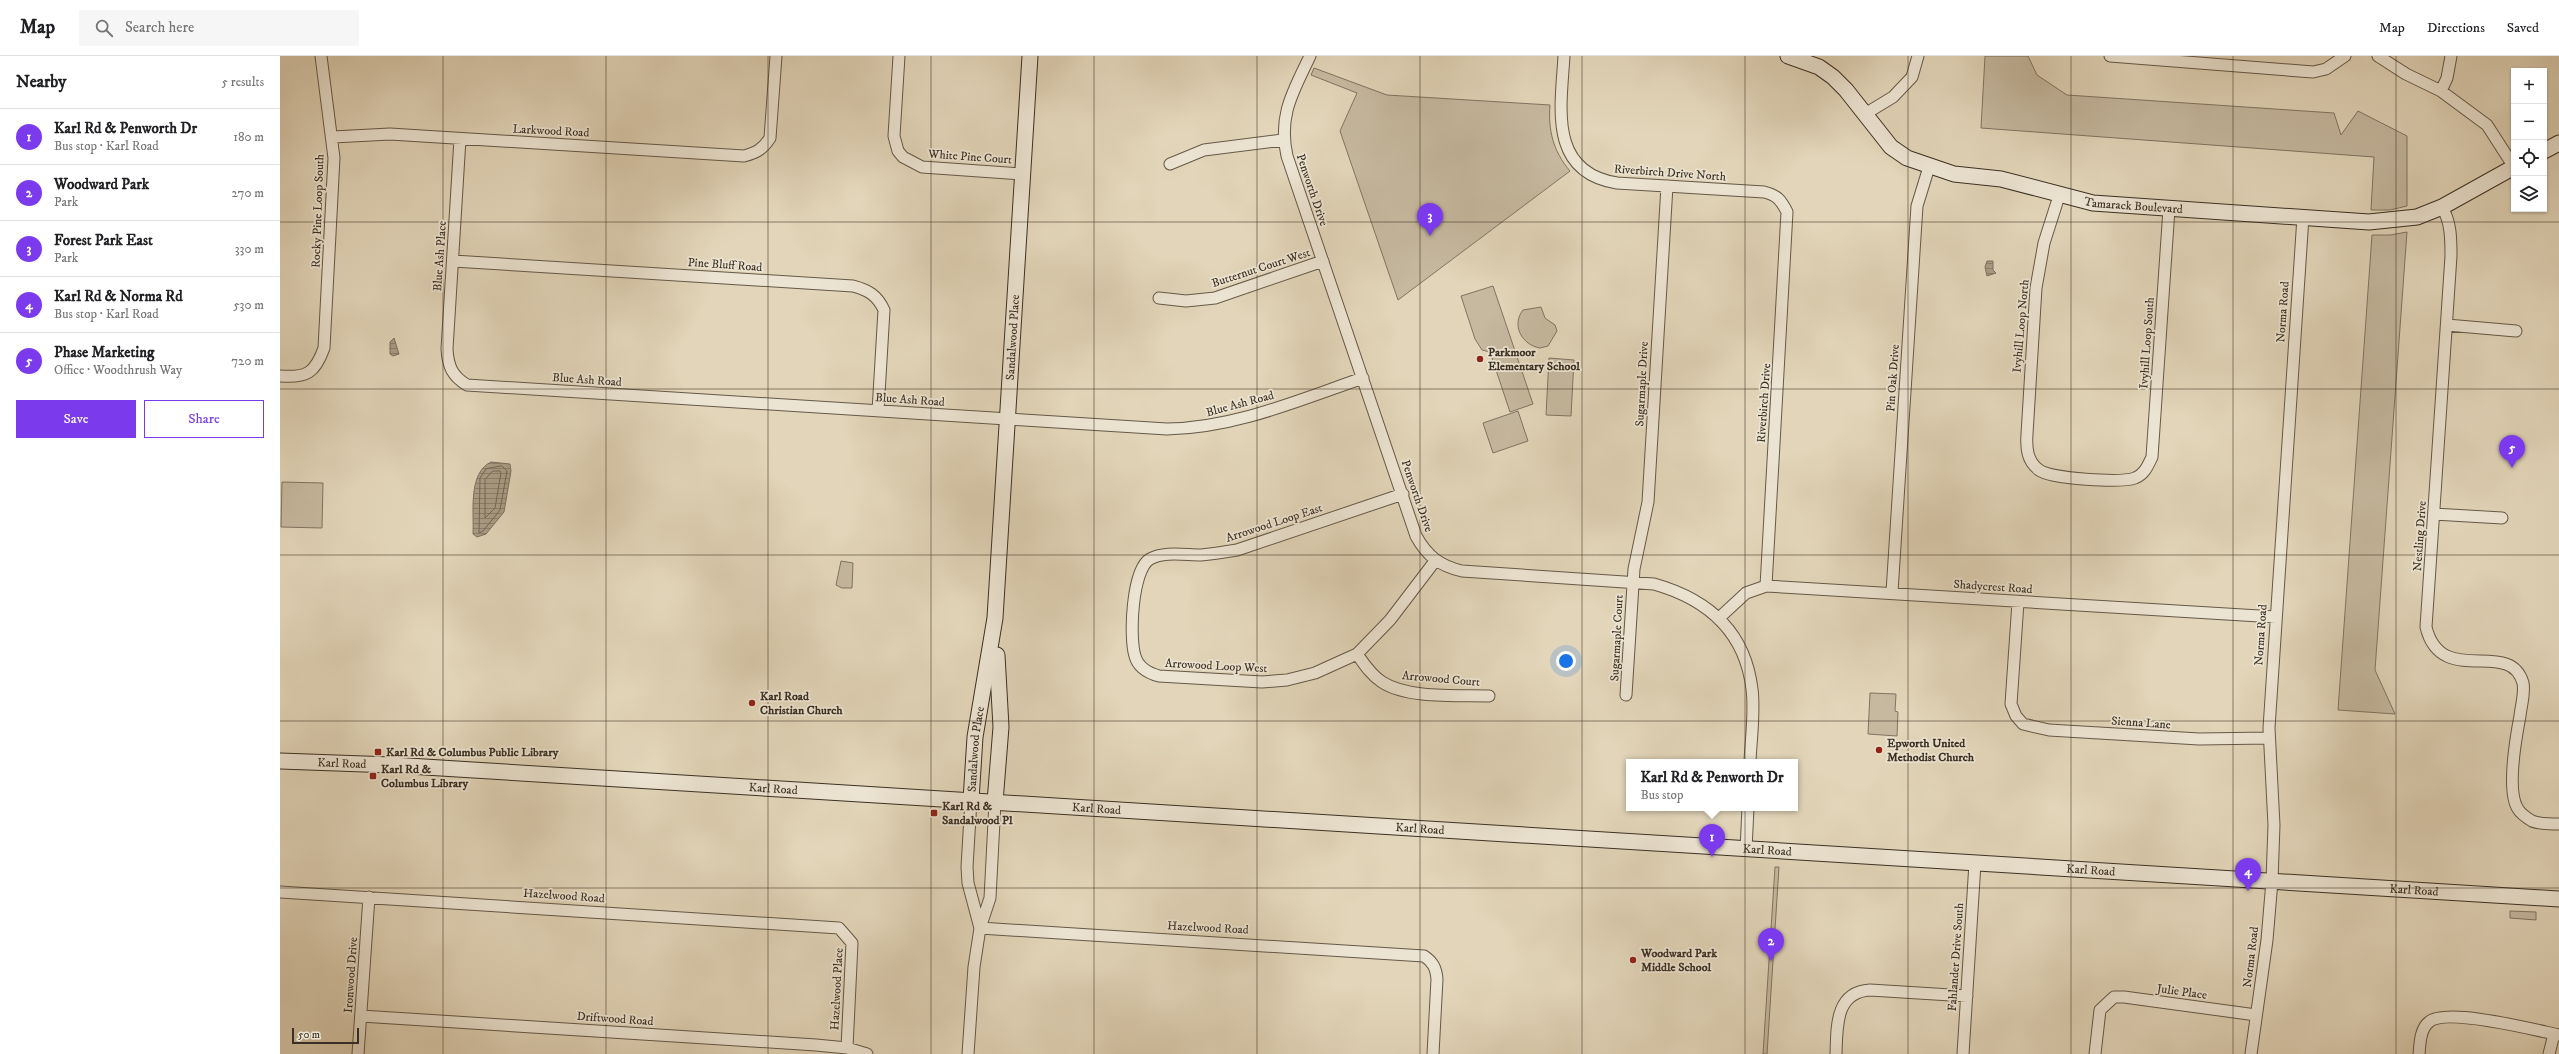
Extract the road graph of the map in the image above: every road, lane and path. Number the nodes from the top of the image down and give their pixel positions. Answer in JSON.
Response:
{"nodes":[{"id":1,"x":320,"y":56,"type":"edge"},
{"id":2,"x":776,"y":56,"type":"edge"},
{"id":3,"x":899,"y":56,"type":"edge"},
{"id":4,"x":1030,"y":56,"type":"edge"},
{"id":5,"x":1310,"y":56,"type":"edge"},
{"id":6,"x":1564,"y":56,"type":"edge"},
{"id":7,"x":1788,"y":56,"type":"edge"},
{"id":8,"x":1918,"y":56,"type":"edge"},
{"id":9,"x":2110,"y":56,"type":"edge"},
{"id":10,"x":2345,"y":56,"type":"edge"},
{"id":11,"x":2378,"y":56,"type":"edge"},
{"id":12,"x":2451,"y":56,"type":"edge"},
{"id":13,"x":2208,"y":60,"type":"edge"},
{"id":14,"x":2441,"y":91,"type":"junction"},
{"id":15,"x":1865,"y":114,"type":"junction"},
{"id":16,"x":333,"y":137,"type":"junction"},
{"id":17,"x":460,"y":139,"type":"junction"},
{"id":18,"x":1283,"y":140,"type":"junction"},
{"id":19,"x":2559,"y":143,"type":"edge"},
{"id":20,"x":2547,"y":149,"type":"edge"},
{"id":21,"x":2511,"y":162,"type":"edge"},
{"id":22,"x":1170,"y":164,"type":"dead end"},
{"id":23,"x":1929,"y":167,"type":"junction"},
{"id":24,"x":2511,"y":169,"type":"edge"},
{"id":25,"x":1022,"y":174,"type":"junction"},
{"id":26,"x":1666,"y":186,"type":"junction"},
{"id":27,"x":2059,"y":196,"type":"junction"},
{"id":28,"x":2442,"y":207,"type":"junction"},
{"id":29,"x":2169,"y":209,"type":"junction"},
{"id":30,"x":2303,"y":217,"type":"junction"},
{"id":31,"x":1788,"y":222,"type":"joint"},
{"id":32,"x":453,"y":261,"type":"junction"},
{"id":33,"x":1323,"y":261,"type":"junction"},
{"id":34,"x":1158,"y":298,"type":"dead end"},
{"id":35,"x":2447,"y":325,"type":"junction"},
{"id":36,"x":2516,"y":331,"type":"dead end"},
{"id":37,"x":453,"y":374,"type":"joint"},
{"id":38,"x":280,"y":376,"type":"edge"},
{"id":39,"x":1363,"y":378,"type":"junction"},
{"id":40,"x":878,"y":411,"type":"junction"},
{"id":41,"x":1007,"y":419,"type":"junction"},
{"id":42,"x":2141,"y":475,"type":"joint"},
{"id":43,"x":1403,"y":494,"type":"junction"},
{"id":44,"x":2434,"y":514,"type":"junction"},
{"id":45,"x":2502,"y":518,"type":"dead end"},
{"id":46,"x":1435,"y":561,"type":"junction"},
{"id":47,"x":1633,"y":582,"type":"junction"},
{"id":48,"x":1766,"y":586,"type":"junction"},
{"id":49,"x":1892,"y":592,"type":"junction"},
{"id":50,"x":2018,"y":602,"type":"junction"},
{"id":51,"x":2276,"y":617,"type":"junction"},
{"id":52,"x":995,"y":618,"type":"junction"},
{"id":53,"x":1719,"y":618,"type":"junction"},
{"id":54,"x":1357,"y":654,"type":"junction"},
{"id":55,"x":1142,"y":667,"type":"joint"},
{"id":56,"x":1626,"y":695,"type":"dead end"},
{"id":57,"x":1489,"y":696,"type":"dead end"},
{"id":58,"x":2269,"y":738,"type":"junction"},
{"id":59,"x":1750,"y":759,"type":"edge"},
{"id":60,"x":280,"y":761,"type":"edge"},
{"id":61,"x":971,"y":800,"type":"junction"},
{"id":62,"x":995,"y":802,"type":"junction"},
{"id":63,"x":1748,"y":811,"type":"edge"},
{"id":64,"x":2559,"y":824,"type":"edge"},
{"id":65,"x":1746,"y":849,"type":"junction"},
{"id":66,"x":1975,"y":863,"type":"junction"},
{"id":67,"x":2272,"y":881,"type":"junction"},
{"id":68,"x":280,"y":892,"type":"edge"},
{"id":69,"x":369,"y":897,"type":"junction"},
{"id":70,"x":2559,"y":899,"type":"edge"},
{"id":71,"x":980,"y":928,"type":"junction"},
{"id":72,"x":845,"y":933,"type":"joint"},
{"id":73,"x":1967,"y":996,"type":"junction"},
{"id":74,"x":2256,"y":1015,"type":"junction"},
{"id":75,"x":361,"y":1016,"type":"junction"},
{"id":76,"x":2557,"y":1035,"type":"edge"},
{"id":77,"x":847,"y":1048,"type":"junction"},
{"id":78,"x":358,"y":1054,"type":"edge"},
{"id":79,"x":867,"y":1054,"type":"edge"},
{"id":80,"x":968,"y":1054,"type":"edge"},
{"id":81,"x":1433,"y":1054,"type":"edge"},
{"id":82,"x":1836,"y":1054,"type":"edge"},
{"id":83,"x":1963,"y":1054,"type":"edge"},
{"id":84,"x":2095,"y":1054,"type":"edge"},
{"id":85,"x":2251,"y":1054,"type":"edge"},
{"id":86,"x":2419,"y":1054,"type":"edge"},
{"id":87,"x":2549,"y":1054,"type":"edge"}],
"edges":[{"from":1,"to":16,"type":"street","name":"Rocky Pine Loop South"},
{"from":2,"to":17,"type":"street","name":"Larkwood Road"},
{"from":3,"to":25,"type":"street","name":"White Pine Court"},
{"from":4,"to":25,"type":"main road","name":"Sandalwood Place"},
{"from":5,"to":18,"type":"street","name":"Penworth Drive"},
{"from":6,"to":26,"type":"street","name":"Riverbirch Drive North"},
{"from":7,"to":15,"type":"main road","name":"Tamarack Boulevard"},
{"from":8,"to":15,"type":"street"},
{"from":9,"to":13,"type":"street"},
{"from":10,"to":13,"type":"street"},
{"from":11,"to":14,"type":"street"},
{"from":12,"to":14,"type":"street"},
{"from":14,"to":21,"type":"street"},
{"from":15,"to":23,"type":"main road","name":"Tamarack Boulevard"},
{"from":16,"to":17,"type":"street","name":"Larkwood Road"},
{"from":16,"to":38,"type":"street","name":"Rocky Pine Loop South"},
{"from":17,"to":32,"type":"street","name":"Blue Ash Place"},
{"from":18,"to":22,"type":"street"},
{"from":18,"to":33,"type":"street","name":"Penworth Drive"},
{"from":19,"to":20,"type":"main road"},
{"from":23,"to":27,"type":"main road","name":"Tamarack Boulevard"},
{"from":23,"to":49,"type":"street","name":"Pin Oak Drive"},
{"from":24,"to":28,"type":"main road","name":"Tamarack Boulevard"},
{"from":25,"to":41,"type":"main road","name":"Sandalwood Place"},
{"from":26,"to":31,"type":"street","name":"Riverbirch Drive North"},
{"from":26,"to":47,"type":"street","name":"Sugarmaple Drive"},
{"from":27,"to":29,"type":"main road","name":"Tamarack Boulevard"},
{"from":27,"to":42,"type":"street","name":"Ivyhill Loop North"},
{"from":28,"to":30,"type":"main road","name":"Tamarack Boulevard"},
{"from":28,"to":35,"type":"street","name":"Nestling Drive"},
{"from":29,"to":30,"type":"main road","name":"Tamarack Boulevard"},
{"from":29,"to":42,"type":"street","name":"Ivyhill Loop South"},
{"from":30,"to":51,"type":"street","name":"Norma Road"},
{"from":31,"to":48,"type":"street","name":"Riverbirch Drive"},
{"from":32,"to":37,"type":"street","name":"Blue Ash Place"},
{"from":32,"to":40,"type":"street","name":"Pine Bluff Road"},
{"from":33,"to":34,"type":"street","name":"Butternut Court West"},
{"from":33,"to":39,"type":"street","name":"Penworth Drive"},
{"from":35,"to":36,"type":"street"},
{"from":35,"to":44,"type":"street","name":"Nestling Drive"},
{"from":37,"to":40,"type":"street","name":"Blue Ash Road"},
{"from":39,"to":41,"type":"street","name":"Blue Ash Road"},
{"from":39,"to":43,"type":"street","name":"Penworth Drive"},
{"from":40,"to":41,"type":"street","name":"Blue Ash Road"},
{"from":41,"to":52,"type":"main road","name":"Sandalwood Place"},
{"from":43,"to":46,"type":"street","name":"Penworth Drive"},
{"from":43,"to":55,"type":"street","name":"Arrowood Loop East"},
{"from":44,"to":45,"type":"street"},
{"from":44,"to":64,"type":"street","name":"Nestling Drive"},
{"from":46,"to":47,"type":"street","name":"Penworth Drive"},
{"from":46,"to":54,"type":"street","name":"Arrowood Loop West"},
{"from":47,"to":53,"type":"street","name":"Penworth Drive"},
{"from":47,"to":56,"type":"street","name":"Sugarmaple Court"},
{"from":48,"to":49,"type":"street","name":"Shadycrest Road"},
{"from":48,"to":53,"type":"street","name":"Shadycrest Road"},
{"from":49,"to":50,"type":"street","name":"Shadycrest Road"},
{"from":50,"to":51,"type":"street","name":"Shadycrest Road"},
{"from":50,"to":58,"type":"street","name":"Sienna Lane"},
{"from":51,"to":58,"type":"street","name":"Norma Road"},
{"from":52,"to":61,"type":"main road","name":"Sandalwood Place"},
{"from":52,"to":62,"type":"main road","name":"Sandalwood Place"},
{"from":53,"to":59,"type":"street","name":"Penworth Drive"},
{"from":54,"to":55,"type":"street","name":"Arrowood Loop West"},
{"from":54,"to":57,"type":"street","name":"Arrowood Court"},
{"from":58,"to":67,"type":"street","name":"Norma Road"},
{"from":60,"to":61,"type":"main road","name":"Karl Road"},
{"from":61,"to":62,"type":"main road","name":"Karl Road"},
{"from":61,"to":71,"type":"street","name":"Sandalwood Place"},
{"from":62,"to":65,"type":"main road","name":"Karl Road"},
{"from":62,"to":71,"type":"street","name":"Sandalwood Place"},
{"from":63,"to":65,"type":"street"},
{"from":65,"to":66,"type":"main road","name":"Karl Road"},
{"from":66,"to":67,"type":"main road","name":"Karl Road"},
{"from":66,"to":73,"type":"street","name":"Fahlander Drive South"},
{"from":67,"to":70,"type":"main road","name":"Karl Road"},
{"from":67,"to":74,"type":"street","name":"Norma Road"},
{"from":68,"to":69,"type":"street","name":"Hazelwood Road"},
{"from":69,"to":72,"type":"street","name":"Hazelwood Road"},
{"from":69,"to":75,"type":"street","name":"Ironwood Drive"},
{"from":71,"to":80,"type":"street","name":"Sandalwood Place"},
{"from":71,"to":81,"type":"street","name":"Hazelwood Road"},
{"from":72,"to":77,"type":"street","name":"Hazelwood Place"},
{"from":73,"to":82,"type":"street"},
{"from":73,"to":83,"type":"street","name":"Fahlander Drive South"},
{"from":74,"to":84,"type":"street","name":"Julie Place"},
{"from":74,"to":85,"type":"street","name":"Norma Road"},
{"from":75,"to":77,"type":"street","name":"Driftwood Road"},
{"from":75,"to":78,"type":"street","name":"Ironwood Drive"},
{"from":76,"to":86,"type":"street"},
{"from":76,"to":87,"type":"street"},
{"from":77,"to":79,"type":"street","name":"Driftwood Road"}]}
